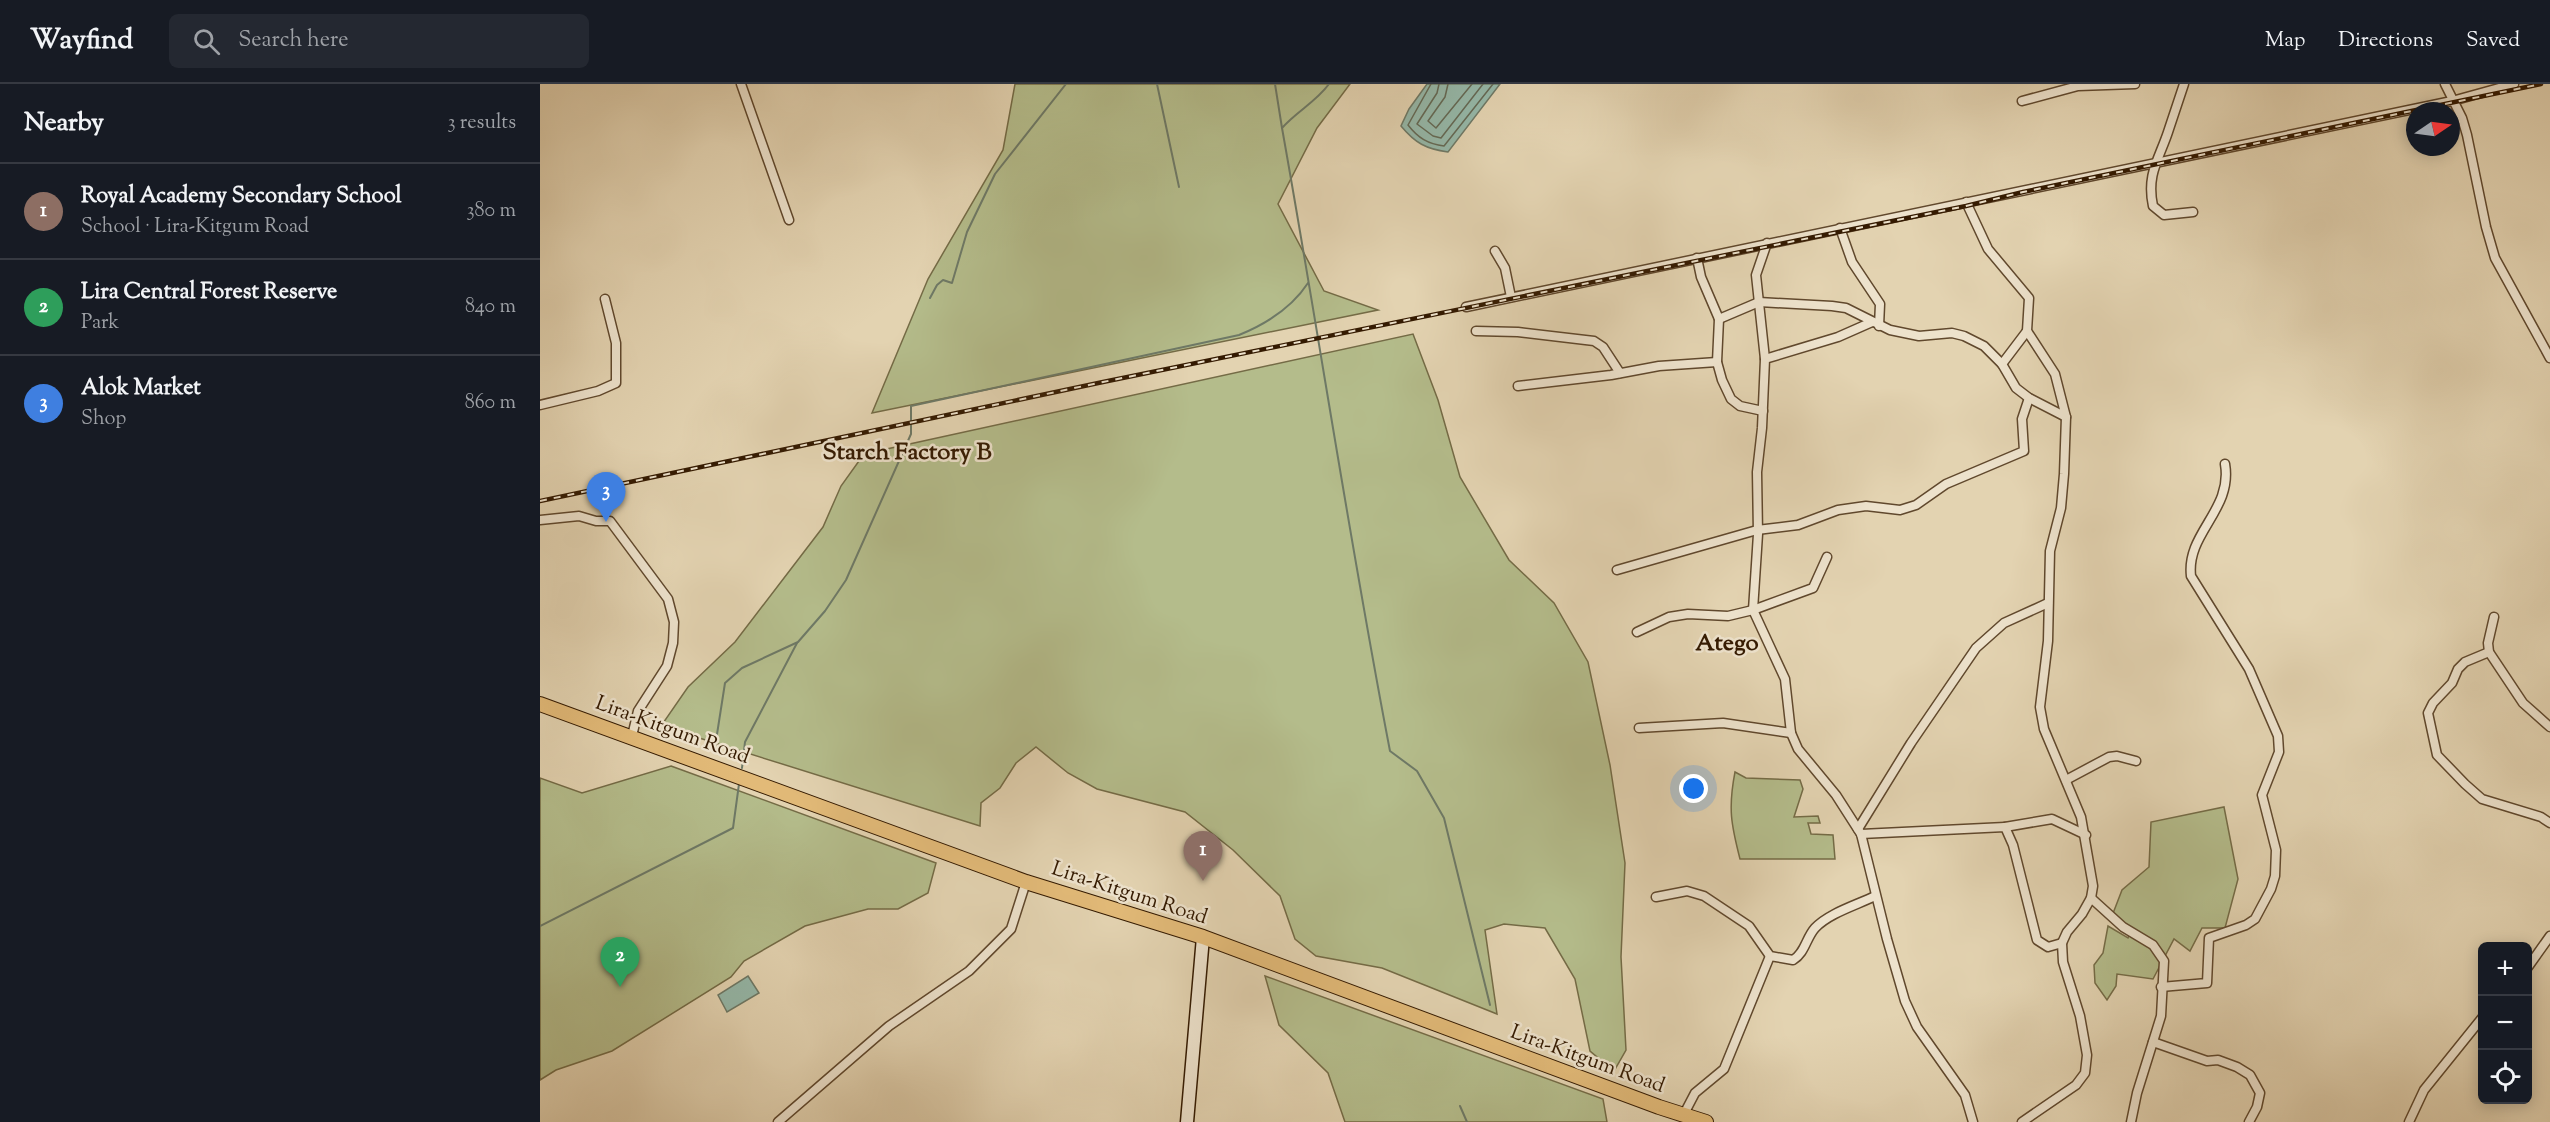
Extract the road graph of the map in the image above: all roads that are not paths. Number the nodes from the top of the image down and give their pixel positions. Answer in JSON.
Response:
{"nodes":[{"id":1,"x":741,"y":84,"type":"edge"},
{"id":2,"x":2135,"y":84,"type":"edge"},
{"id":3,"x":2184,"y":84,"type":"edge"},
{"id":4,"x":2445,"y":84,"type":"edge"},
{"id":5,"x":2514,"y":84,"type":"edge"},
{"id":6,"x":2022,"y":101,"type":"dead end"},
{"id":7,"x":2452,"y":101,"type":"junction"},
{"id":8,"x":2154,"y":162,"type":"junction"},
{"id":9,"x":1966,"y":202,"type":"junction"},
{"id":10,"x":2193,"y":212,"type":"dead end"},
{"id":11,"x":789,"y":220,"type":"dead end"},
{"id":12,"x":1840,"y":228,"type":"junction"},
{"id":13,"x":1767,"y":243,"type":"junction"},
{"id":14,"x":1495,"y":251,"type":"dead end"},
{"id":15,"x":1697,"y":258,"type":"junction"},
{"id":16,"x":1511,"y":297,"type":"junction"},
{"id":17,"x":605,"y":299,"type":"dead end"},
{"id":18,"x":1759,"y":302,"type":"junction"},
{"id":19,"x":1466,"y":307,"type":"dead end"},
{"id":20,"x":1719,"y":319,"type":"junction"},
{"id":21,"x":1875,"y":324,"type":"junction"},
{"id":22,"x":1476,"y":331,"type":"dead end"},
{"id":23,"x":2027,"y":331,"type":"junction"},
{"id":24,"x":2550,"y":357,"type":"edge"},
{"id":25,"x":1765,"y":359,"type":"junction"},
{"id":26,"x":1717,"y":362,"type":"junction"},
{"id":27,"x":2002,"y":364,"type":"junction"},
{"id":28,"x":1620,"y":373,"type":"junction"},
{"id":29,"x":1518,"y":386,"type":"dead end"},
{"id":30,"x":2029,"y":398,"type":"junction"},
{"id":31,"x":540,"y":405,"type":"edge"},
{"id":32,"x":1763,"y":411,"type":"junction"},
{"id":33,"x":2066,"y":417,"type":"junction"},
{"id":34,"x":2225,"y":464,"type":"dead end"},
{"id":35,"x":540,"y":520,"type":"edge"},
{"id":36,"x":1757,"y":530,"type":"junction"},
{"id":37,"x":1827,"y":557,"type":"dead end"},
{"id":38,"x":1617,"y":570,"type":"dead end"},
{"id":39,"x":2048,"y":603,"type":"junction"},
{"id":40,"x":1753,"y":610,"type":"junction"},
{"id":41,"x":2494,"y":617,"type":"dead end"},
{"id":42,"x":1637,"y":632,"type":"dead end"},
{"id":43,"x":2489,"y":652,"type":"junction"},
{"id":44,"x":540,"y":704,"type":"edge"},
{"id":45,"x":2550,"y":727,"type":"edge"},
{"id":46,"x":1639,"y":728,"type":"dead end"},
{"id":47,"x":1791,"y":733,"type":"junction"},
{"id":48,"x":632,"y":736,"type":"junction"},
{"id":49,"x":2136,"y":761,"type":"dead end"},
{"id":50,"x":2066,"y":780,"type":"junction"},
{"id":51,"x":2550,"y":823,"type":"edge"},
{"id":52,"x":2005,"y":827,"type":"junction"},
{"id":53,"x":1860,"y":832,"type":"junction"},
{"id":54,"x":2086,"y":835,"type":"junction"},
{"id":55,"x":1026,"y":882,"type":"junction"},
{"id":56,"x":1875,"y":896,"type":"junction"},
{"id":57,"x":1656,"y":897,"type":"dead end"},
{"id":58,"x":2091,"y":898,"type":"junction"},
{"id":59,"x":2550,"y":936,"type":"edge"},
{"id":60,"x":1203,"y":937,"type":"junction"},
{"id":61,"x":2062,"y":943,"type":"junction"},
{"id":62,"x":1770,"y":956,"type":"junction"},
{"id":63,"x":2532,"y":961,"type":"edge"},
{"id":64,"x":2161,"y":987,"type":"junction"},
{"id":65,"x":2478,"y":1023,"type":"edge"},
{"id":66,"x":2153,"y":1042,"type":"junction"},
{"id":67,"x":1684,"y":1114,"type":"junction"},
{"id":68,"x":778,"y":1122,"type":"edge"},
{"id":69,"x":1187,"y":1122,"type":"edge"},
{"id":70,"x":1706,"y":1122,"type":"edge"},
{"id":71,"x":1973,"y":1122,"type":"edge"},
{"id":72,"x":2022,"y":1122,"type":"edge"},
{"id":73,"x":2131,"y":1122,"type":"edge"},
{"id":74,"x":2249,"y":1122,"type":"edge"},
{"id":75,"x":2409,"y":1122,"type":"edge"}],
"edges":[{"from":1,"to":11,"type":"street"},
{"from":2,"to":6,"type":"street"},
{"from":3,"to":8,"type":"street"},
{"from":4,"to":7,"type":"street"},
{"from":5,"to":7,"type":"street"},
{"from":7,"to":8,"type":"street"},
{"from":7,"to":24,"type":"street"},
{"from":8,"to":9,"type":"street"},
{"from":8,"to":10,"type":"street"},
{"from":9,"to":12,"type":"street"},
{"from":9,"to":23,"type":"street"},
{"from":12,"to":13,"type":"street"},
{"from":12,"to":21,"type":"street"},
{"from":13,"to":15,"type":"street"},
{"from":13,"to":18,"type":"street"},
{"from":14,"to":16,"type":"street"},
{"from":15,"to":16,"type":"street"},
{"from":15,"to":20,"type":"street"},
{"from":16,"to":19,"type":"street"},
{"from":17,"to":31,"type":"street"},
{"from":18,"to":20,"type":"street"},
{"from":18,"to":21,"type":"street"},
{"from":18,"to":25,"type":"street"},
{"from":20,"to":26,"type":"street"},
{"from":21,"to":25,"type":"street"},
{"from":21,"to":27,"type":"street"},
{"from":22,"to":28,"type":"street"},
{"from":23,"to":27,"type":"street"},
{"from":23,"to":33,"type":"street"},
{"from":25,"to":32,"type":"street"},
{"from":26,"to":28,"type":"street"},
{"from":26,"to":32,"type":"street"},
{"from":27,"to":30,"type":"street"},
{"from":28,"to":29,"type":"street"},
{"from":30,"to":33,"type":"street"},
{"from":30,"to":36,"type":"street"},
{"from":32,"to":36,"type":"street"},
{"from":33,"to":39,"type":"street"},
{"from":34,"to":64,"type":"street"},
{"from":35,"to":48,"type":"street"},
{"from":36,"to":38,"type":"street"},
{"from":36,"to":40,"type":"street"},
{"from":37,"to":40,"type":"street"},
{"from":39,"to":50,"type":"street"},
{"from":39,"to":53,"type":"street"},
{"from":40,"to":42,"type":"street"},
{"from":40,"to":47,"type":"street"},
{"from":41,"to":43,"type":"street"},
{"from":43,"to":45,"type":"street"},
{"from":43,"to":51,"type":"street"},
{"from":44,"to":48,"type":"main road","name":"Lira-Kitgum Road"},
{"from":46,"to":47,"type":"street"},
{"from":47,"to":53,"type":"street"},
{"from":48,"to":55,"type":"main road","name":"Lira-Kitgum Road"},
{"from":49,"to":50,"type":"street"},
{"from":50,"to":54,"type":"street"},
{"from":52,"to":53,"type":"street"},
{"from":52,"to":54,"type":"street"},
{"from":52,"to":61,"type":"street"},
{"from":53,"to":56,"type":"street"},
{"from":54,"to":58,"type":"street"},
{"from":55,"to":60,"type":"main road","name":"Lira-Kitgum Road"},
{"from":55,"to":68,"type":"street"},
{"from":56,"to":62,"type":"street"},
{"from":56,"to":71,"type":"street"},
{"from":57,"to":62,"type":"street"},
{"from":58,"to":61,"type":"street"},
{"from":58,"to":64,"type":"street"},
{"from":59,"to":63,"type":"street"},
{"from":60,"to":67,"type":"main road","name":"Lira-Kitgum Road"},
{"from":60,"to":69,"type":"street"},
{"from":61,"to":72,"type":"street"},
{"from":62,"to":67,"type":"street"},
{"from":64,"to":66,"type":"street"},
{"from":65,"to":75,"type":"street"},
{"from":66,"to":73,"type":"street"},
{"from":66,"to":74,"type":"street"},
{"from":67,"to":70,"type":"main road","name":"Lira-Kitgum Road"}]}
